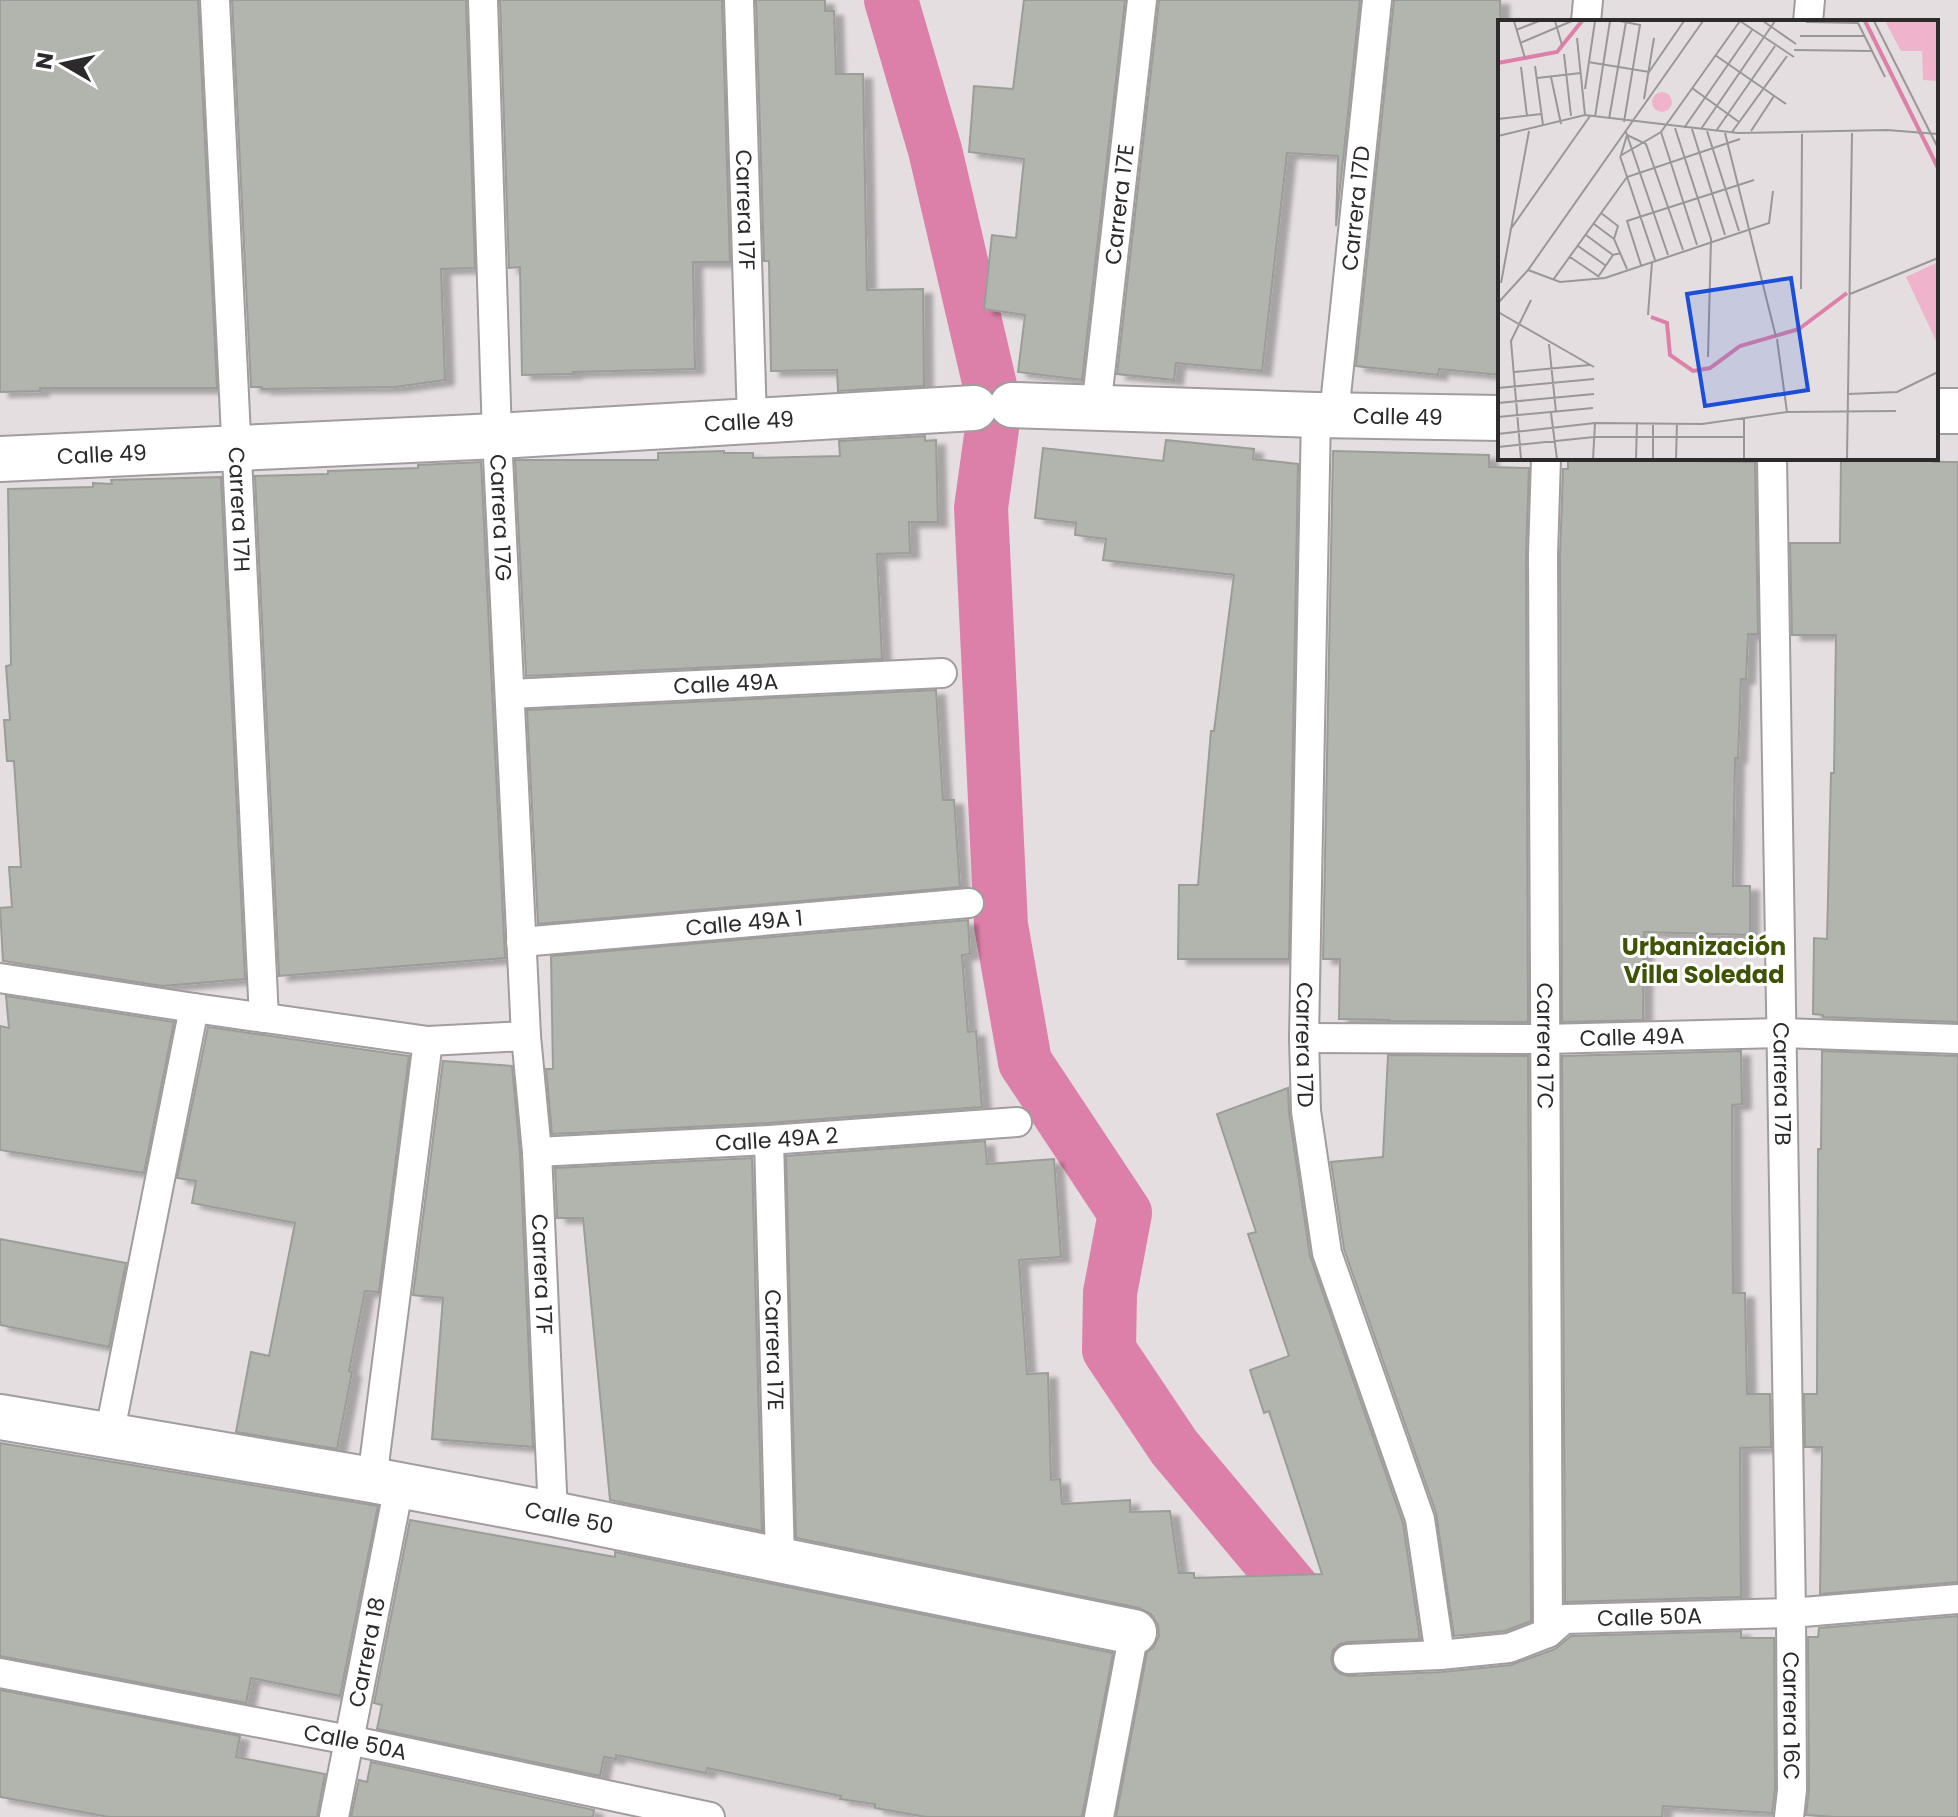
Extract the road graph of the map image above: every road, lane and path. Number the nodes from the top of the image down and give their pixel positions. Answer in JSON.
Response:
{"nodes":[{"id":1,"x":215,"y":0,"type":"edge"},
{"id":2,"x":483,"y":0,"type":"edge"},
{"id":3,"x":739,"y":0,"type":"edge"},
{"id":4,"x":1142,"y":0,"type":"edge"},
{"id":5,"x":1377,"y":0,"type":"edge"},
{"id":6,"x":1588,"y":0,"type":"edge"},
{"id":7,"x":1810,"y":0,"type":"edge"},
{"id":8,"x":1586,"y":20,"type":"edge"},
{"id":9,"x":1808,"y":20,"type":"edge"},
{"id":10,"x":1096,"y":409,"type":"junction"},
{"id":11,"x":1325,"y":415,"type":"junction"},
{"id":12,"x":1498,"y":418,"type":"edge"},
{"id":13,"x":752,"y":421,"type":"junction"},
{"id":14,"x":497,"y":436,"type":"junction"},
{"id":15,"x":236,"y":449,"type":"junction"},
{"id":16,"x":0,"y":459,"type":"edge"},
{"id":17,"x":1546,"y":460,"type":"edge"},
{"id":18,"x":1772,"y":460,"type":"edge"},
{"id":19,"x":942,"y":673,"type":"dead end"},
{"id":20,"x":510,"y":694,"type":"junction"},
{"id":21,"x":969,"y":903,"type":"dead end"},
{"id":22,"x":521,"y":942,"type":"junction"},
{"id":23,"x":0,"y":978,"type":"edge"},
{"id":24,"x":194,"y":1008,"type":"junction"},
{"id":25,"x":264,"y":1018,"type":"junction"},
{"id":26,"x":1782,"y":1033,"type":"junction"},
{"id":27,"x":526,"y":1036,"type":"junction"},
{"id":28,"x":1304,"y":1038,"type":"junction"},
{"id":29,"x":1545,"y":1039,"type":"junction"},
{"id":30,"x":1958,"y":1039,"type":"edge"},
{"id":31,"x":428,"y":1041,"type":"junction"},
{"id":32,"x":1017,"y":1122,"type":"dead end"},
{"id":33,"x":769,"y":1140,"type":"junction"},
{"id":34,"x":537,"y":1152,"type":"junction"},
{"id":35,"x":0,"y":1417,"type":"edge"},
{"id":36,"x":109,"y":1436,"type":"junction"},
{"id":37,"x":385,"y":1483,"type":"junction"},
{"id":38,"x":553,"y":1514,"type":"junction"},
{"id":39,"x":780,"y":1560,"type":"junction"},
{"id":40,"x":1958,"y":1599,"type":"edge"},
{"id":41,"x":1791,"y":1613,"type":"junction"},
{"id":42,"x":1134,"y":1632,"type":"joint"},
{"id":43,"x":1548,"y":1633,"type":"junction"},
{"id":44,"x":1440,"y":1655,"type":"junction"},
{"id":45,"x":1348,"y":1659,"type":"dead end"},
{"id":46,"x":0,"y":1673,"type":"edge"},
{"id":47,"x":349,"y":1740,"type":"junction"},
{"id":48,"x":334,"y":1817,"type":"edge"},
{"id":49,"x":710,"y":1817,"type":"edge"},
{"id":50,"x":1099,"y":1817,"type":"edge"},
{"id":51,"x":1789,"y":1817,"type":"edge"}],
"edges":[{"from":1,"to":15,"type":"lane","name":"Carrera 17H"},
{"from":2,"to":14,"type":"lane","name":"Carrera 17G"},
{"from":3,"to":13,"type":"lane","name":"Carrera 17F"},
{"from":4,"to":10,"type":"lane","name":"Carrera 17E"},
{"from":5,"to":11,"type":"lane","name":"Carrera 17D"},
{"from":6,"to":8,"type":"lane"},
{"from":7,"to":9,"type":"lane"},
{"from":10,"to":11,"type":"street","name":"Calle 49"},
{"from":10,"to":13,"type":"street","name":"Calle 49"},
{"from":11,"to":12,"type":"street","name":"Calle 49"},
{"from":11,"to":28,"type":"lane","name":"Carrera 17D"},
{"from":13,"to":14,"type":"street","name":"Calle 49"},
{"from":14,"to":15,"type":"street","name":"Calle 49"},
{"from":14,"to":20,"type":"lane","name":"Carrera 17G"},
{"from":15,"to":16,"type":"street","name":"Calle 49"},
{"from":15,"to":25,"type":"lane","name":"Carrera 17H"},
{"from":17,"to":29,"type":"lane","name":"Carrera 17C"},
{"from":18,"to":26,"type":"lane","name":"Carrera 17B"},
{"from":19,"to":20,"type":"lane","name":"Calle 49A"},
{"from":20,"to":22,"type":"lane","name":"Carrera 17G"},
{"from":21,"to":22,"type":"lane","name":"Calle 49A 1"},
{"from":22,"to":27,"type":"lane","name":"Carrera 17G"},
{"from":23,"to":24,"type":"lane"},
{"from":24,"to":25,"type":"lane"},
{"from":24,"to":36,"type":"lane"},
{"from":25,"to":31,"type":"lane"},
{"from":26,"to":29,"type":"lane","name":"Calle 49A"},
{"from":26,"to":30,"type":"lane","name":"Calle 49A"},
{"from":26,"to":41,"type":"lane","name":"Carrera 17B"},
{"from":27,"to":31,"type":"lane"},
{"from":27,"to":34,"type":"lane","name":"Carrera 17F"},
{"from":28,"to":29,"type":"lane","name":"Calle 49A"},
{"from":28,"to":44,"type":"lane","name":"Carrera 17D"},
{"from":29,"to":43,"type":"lane","name":"Carrera 17C"},
{"from":31,"to":37,"type":"lane","name":"Carrera 18"},
{"from":32,"to":33,"type":"lane","name":"Calle 49A 2"},
{"from":33,"to":34,"type":"lane","name":"Calle 49A 2"},
{"from":33,"to":39,"type":"lane","name":"Carrera 17E"},
{"from":34,"to":38,"type":"lane","name":"Carrera 17F"},
{"from":35,"to":36,"type":"street","name":"Calle 50"},
{"from":36,"to":37,"type":"street","name":"Calle 50"},
{"from":37,"to":38,"type":"street","name":"Calle 50"},
{"from":37,"to":47,"type":"lane","name":"Carrera 18"},
{"from":38,"to":39,"type":"street","name":"Calle 50"},
{"from":39,"to":42,"type":"street","name":"Calle 50"},
{"from":40,"to":41,"type":"lane","name":"Calle 50A"},
{"from":41,"to":43,"type":"lane","name":"Calle 50A"},
{"from":41,"to":51,"type":"lane","name":"Carrera 16C"},
{"from":42,"to":50,"type":"lane"},
{"from":43,"to":44,"type":"lane","name":"Calle 50A"},
{"from":44,"to":45,"type":"lane","name":"Calle 50A"},
{"from":46,"to":47,"type":"lane","name":"Calle 50A"},
{"from":47,"to":48,"type":"lane","name":"Carrera 18"},
{"from":47,"to":49,"type":"lane","name":"Calle 50A"}]}
